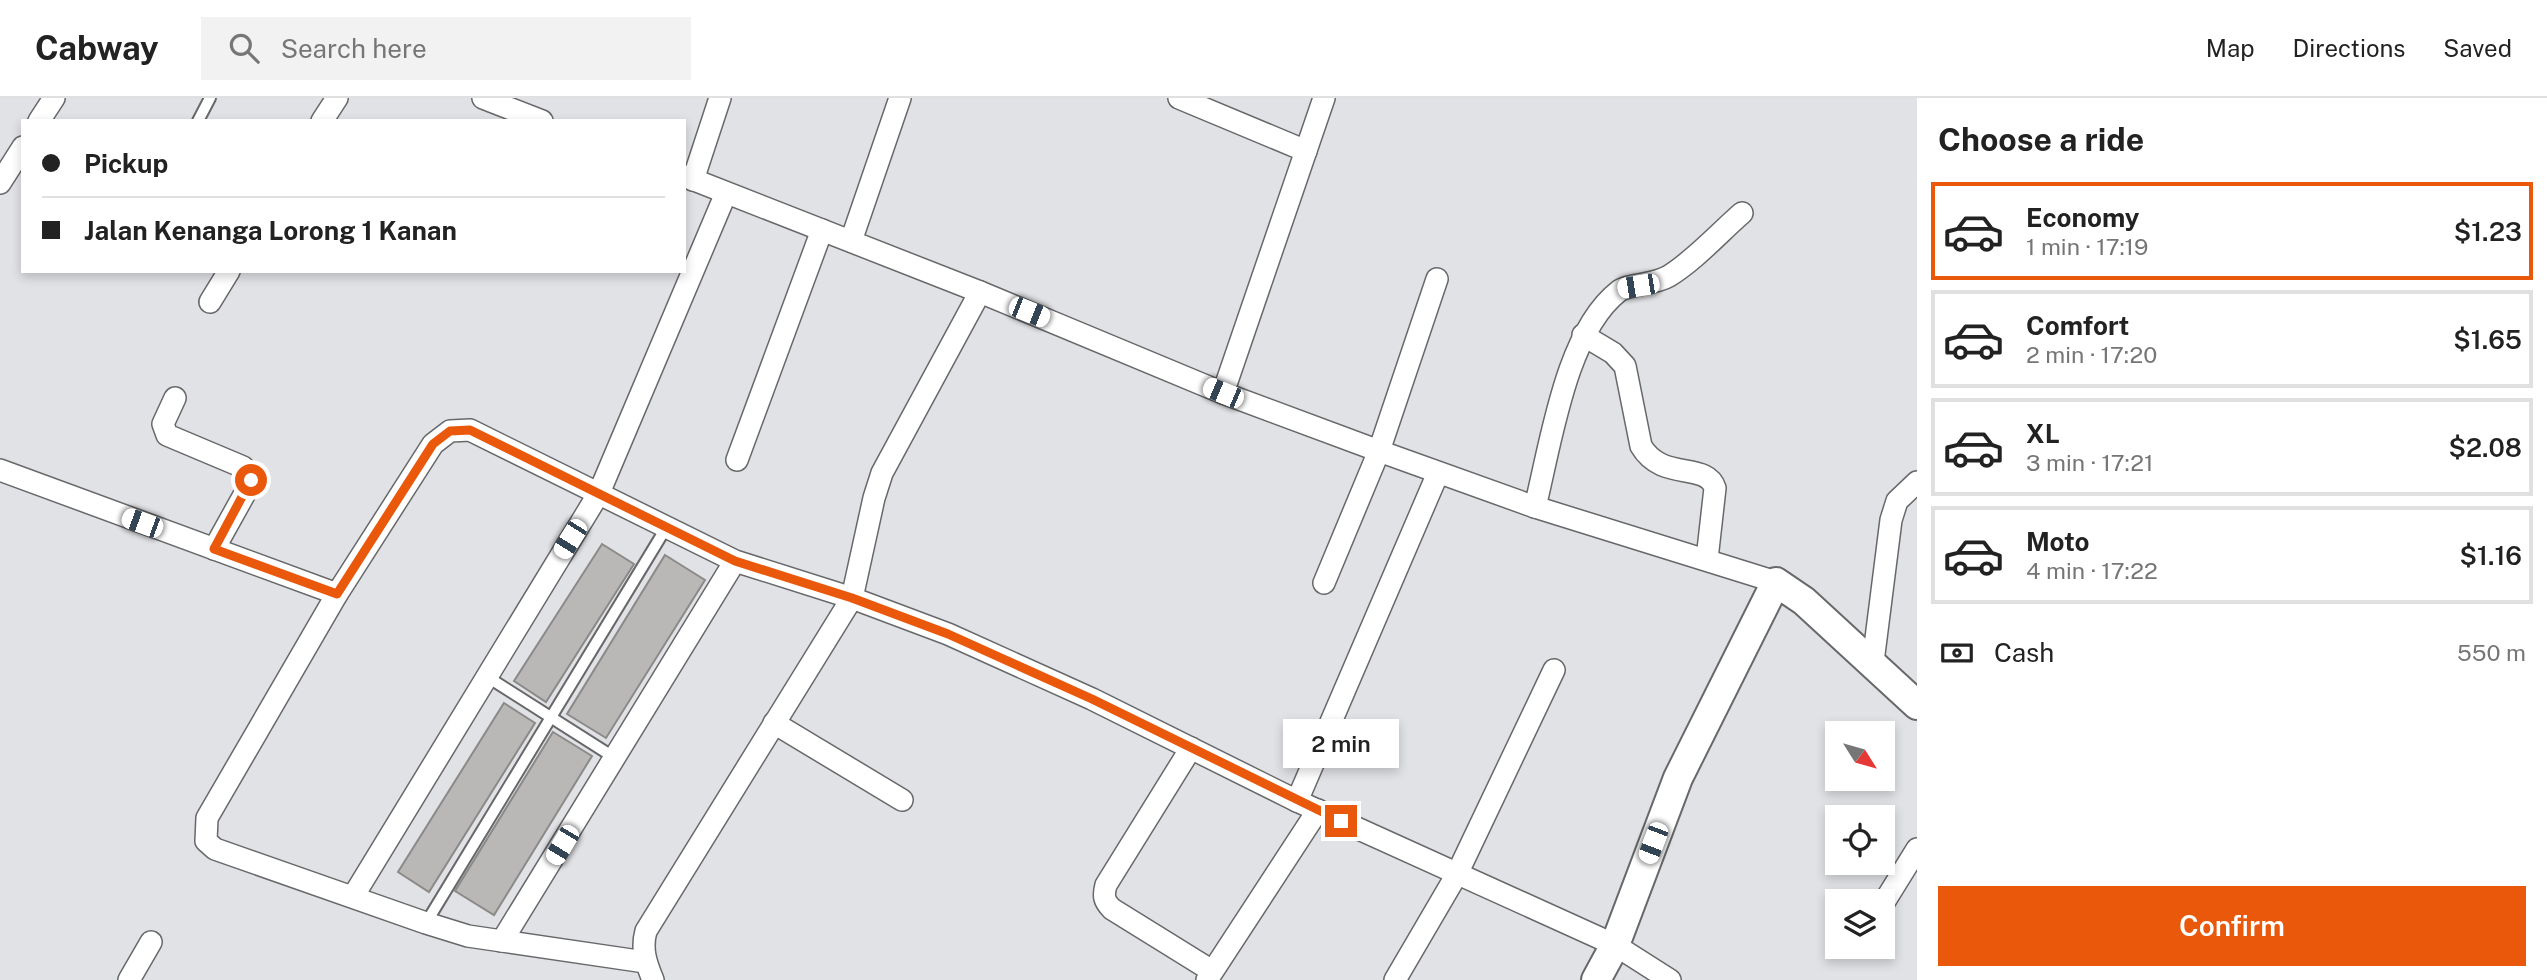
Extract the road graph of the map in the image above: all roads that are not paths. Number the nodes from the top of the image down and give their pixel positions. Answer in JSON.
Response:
{"nodes":[{"id":1,"x":54,"y":98,"type":"edge"},
{"id":2,"x":210,"y":98,"type":"edge"},
{"id":3,"x":337,"y":98,"type":"edge"},
{"id":4,"x":483,"y":98,"type":"edge"},
{"id":5,"x":720,"y":98,"type":"edge"},
{"id":6,"x":900,"y":98,"type":"edge"},
{"id":7,"x":1179,"y":98,"type":"edge"},
{"id":8,"x":1324,"y":98,"type":"edge"},
{"id":9,"x":40,"y":119,"type":"edge"},
{"id":10,"x":199,"y":119,"type":"edge"},
{"id":11,"x":324,"y":119,"type":"edge"},
{"id":12,"x":537,"y":119,"type":"edge"},
{"id":13,"x":21,"y":150,"type":"edge"},
{"id":14,"x":1306,"y":152,"type":"junction"},
{"id":15,"x":689,"y":178,"type":"edge"},
{"id":16,"x":0,"y":183,"type":"edge"},
{"id":17,"x":726,"y":193,"type":"junction"},
{"id":18,"x":1742,"y":213,"type":"dead end"},
{"id":19,"x":822,"y":230,"type":"junction"},
{"id":20,"x":851,"y":241,"type":"junction"},
{"id":21,"x":228,"y":273,"type":"edge"},
{"id":22,"x":1437,"y":279,"type":"dead end"},
{"id":23,"x":980,"y":292,"type":"junction"},
{"id":24,"x":210,"y":302,"type":"dead end"},
{"id":25,"x":1583,"y":335,"type":"junction"},
{"id":26,"x":1223,"y":393,"type":"junction"},
{"id":27,"x":175,"y":398,"type":"dead end"},
{"id":28,"x":1378,"y":451,"type":"junction"},
{"id":29,"x":737,"y":460,"type":"dead end"},
{"id":30,"x":0,"y":470,"type":"edge"},
{"id":31,"x":1438,"y":472,"type":"junction"},
{"id":32,"x":1917,"y":482,"type":"edge"},
{"id":33,"x":599,"y":493,"type":"junction"},
{"id":34,"x":1535,"y":507,"type":"junction"},
{"id":35,"x":666,"y":528,"type":"junction"},
{"id":36,"x":214,"y":549,"type":"junction"},
{"id":37,"x":1707,"y":559,"type":"junction"},
{"id":38,"x":735,"y":561,"type":"junction"},
{"id":39,"x":1776,"y":582,"type":"junction"},
{"id":40,"x":1324,"y":583,"type":"dead end"},
{"id":41,"x":337,"y":594,"type":"junction"},
{"id":42,"x":852,"y":598,"type":"junction"},
{"id":43,"x":1873,"y":662,"type":"junction"},
{"id":44,"x":1554,"y":670,"type":"dead end"},
{"id":45,"x":486,"y":676,"type":"junction"},
{"id":46,"x":1917,"y":705,"type":"edge"},
{"id":47,"x":552,"y":718,"type":"junction"},
{"id":48,"x":774,"y":723,"type":"junction"},
{"id":49,"x":1191,"y":748,"type":"junction"},
{"id":50,"x":615,"y":758,"type":"junction"},
{"id":51,"x":902,"y":800,"type":"dead end"},
{"id":52,"x":1297,"y":801,"type":"junction"},
{"id":53,"x":1318,"y":810,"type":"junction"},
{"id":54,"x":1917,"y":849,"type":"edge"},
{"id":55,"x":1457,"y":874,"type":"junction"},
{"id":56,"x":1892,"y":889,"type":"edge"},
{"id":57,"x":354,"y":895,"type":"junction"},
{"id":58,"x":426,"y":923,"type":"junction"},
{"id":59,"x":502,"y":941,"type":"junction"},
{"id":60,"x":151,"y":942,"type":"dead end"},
{"id":61,"x":1615,"y":945,"type":"junction"},
{"id":62,"x":649,"y":971,"type":"edge"},
{"id":63,"x":1210,"y":976,"type":"edge"},
{"id":64,"x":129,"y":980,"type":"edge"},
{"id":65,"x":1395,"y":980,"type":"edge"},
{"id":66,"x":1596,"y":980,"type":"edge"},
{"id":67,"x":1670,"y":980,"type":"edge"}],
"edges":[{"from":1,"to":9,"type":"street"},
{"from":2,"to":10,"type":"lane"},
{"from":3,"to":11,"type":"street"},
{"from":4,"to":12,"type":"street"},
{"from":5,"to":15,"type":"street"},
{"from":6,"to":20,"type":"street"},
{"from":7,"to":14,"type":"street"},
{"from":8,"to":14,"type":"street"},
{"from":13,"to":16,"type":"street"},
{"from":14,"to":26,"type":"street"},
{"from":15,"to":17,"type":"street"},
{"from":17,"to":19,"type":"street"},
{"from":17,"to":33,"type":"street"},
{"from":18,"to":25,"type":"street"},
{"from":19,"to":20,"type":"street"},
{"from":19,"to":29,"type":"street"},
{"from":20,"to":23,"type":"street"},
{"from":21,"to":24,"type":"street"},
{"from":22,"to":28,"type":"street"},
{"from":23,"to":26,"type":"street"},
{"from":23,"to":42,"type":"street"},
{"from":25,"to":34,"type":"street"},
{"from":25,"to":37,"type":"street"},
{"from":26,"to":28,"type":"street"},
{"from":27,"to":36,"type":"street"},
{"from":28,"to":31,"type":"street"},
{"from":28,"to":40,"type":"street"},
{"from":30,"to":36,"type":"street"},
{"from":31,"to":34,"type":"street"},
{"from":31,"to":52,"type":"street"},
{"from":32,"to":43,"type":"street"},
{"from":33,"to":35,"type":"street"},
{"from":33,"to":41,"type":"street"},
{"from":33,"to":45,"type":"street"},
{"from":34,"to":37,"type":"street"},
{"from":35,"to":38,"type":"street"},
{"from":35,"to":47,"type":"lane"},
{"from":36,"to":41,"type":"street"},
{"from":37,"to":39,"type":"street"},
{"from":38,"to":42,"type":"street"},
{"from":38,"to":50,"type":"street"},
{"from":39,"to":43,"type":"street"},
{"from":39,"to":61,"type":"street"},
{"from":41,"to":57,"type":"street"},
{"from":42,"to":48,"type":"street"},
{"from":42,"to":49,"type":"street"},
{"from":43,"to":46,"type":"street"},
{"from":44,"to":55,"type":"street"},
{"from":45,"to":47,"type":"lane"},
{"from":45,"to":57,"type":"street"},
{"from":47,"to":50,"type":"lane"},
{"from":47,"to":58,"type":"lane"},
{"from":48,"to":51,"type":"street"},
{"from":48,"to":62,"type":"street"},
{"from":49,"to":52,"type":"street"},
{"from":49,"to":63,"type":"street"},
{"from":50,"to":59,"type":"street"},
{"from":52,"to":53,"type":"street"},
{"from":53,"to":55,"type":"street"},
{"from":53,"to":63,"type":"street"},
{"from":54,"to":56,"type":"street"},
{"from":55,"to":61,"type":"street"},
{"from":55,"to":65,"type":"street"},
{"from":57,"to":58,"type":"street"},
{"from":58,"to":59,"type":"street"},
{"from":59,"to":62,"type":"street"},
{"from":60,"to":64,"type":"street"},
{"from":61,"to":66,"type":"street"},
{"from":61,"to":67,"type":"street"}]}
